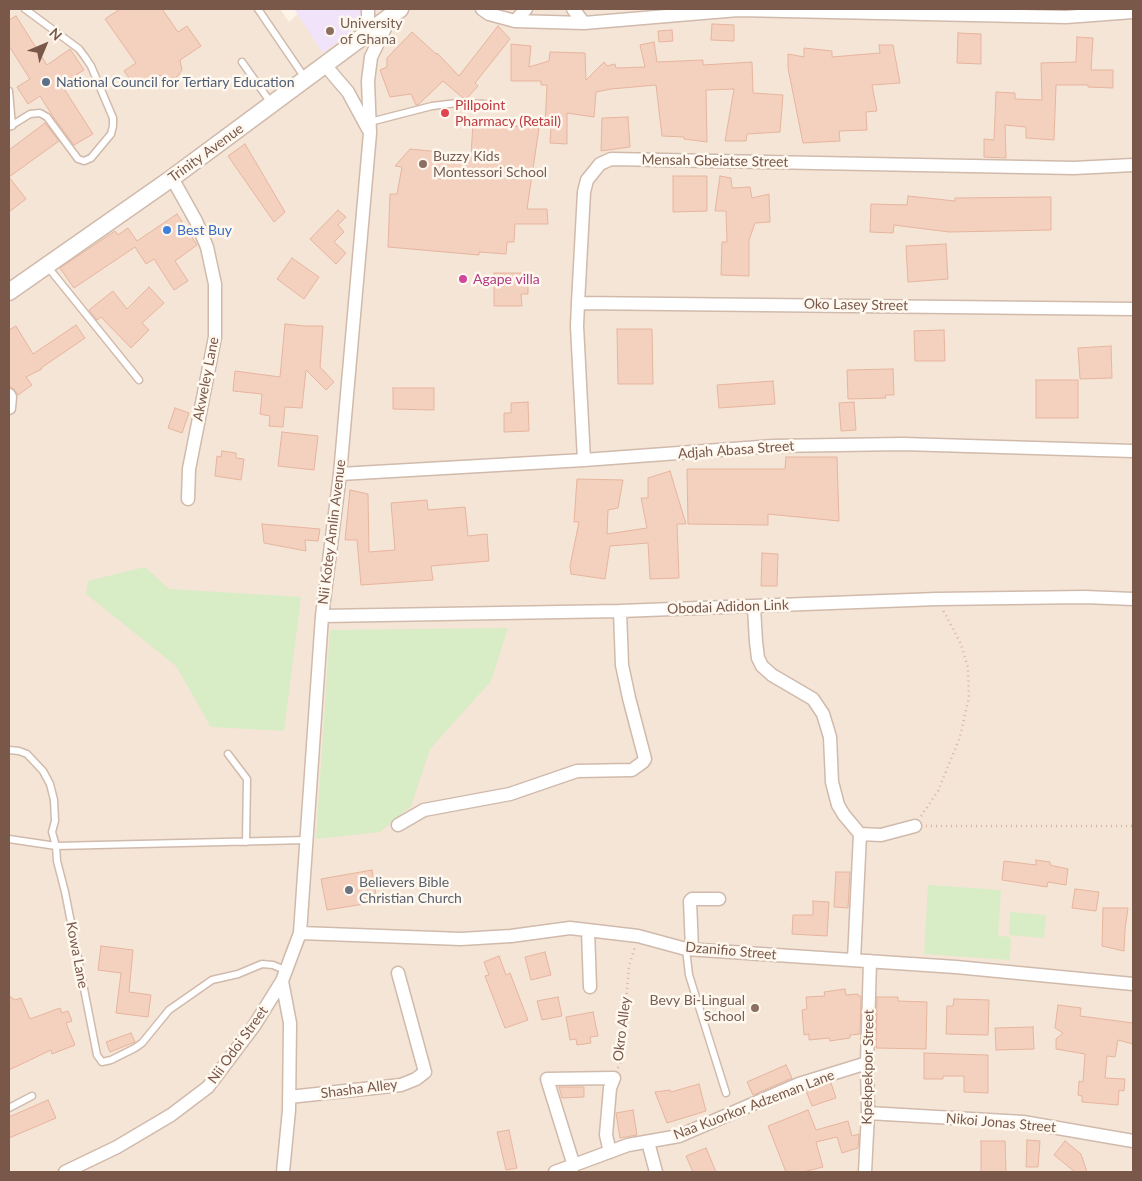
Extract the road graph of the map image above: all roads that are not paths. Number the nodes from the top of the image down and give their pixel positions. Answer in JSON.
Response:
{"nodes":[{"id":1,"x":25,"y":9,"type":"edge"},
{"id":2,"x":258,"y":9,"type":"edge"},
{"id":3,"x":368,"y":9,"type":"edge"},
{"id":4,"x":482,"y":9,"type":"edge"},
{"id":5,"x":526,"y":9,"type":"edge"},
{"id":6,"x":573,"y":9,"type":"edge"},
{"id":7,"x":396,"y":12,"type":"edge"},
{"id":8,"x":1133,"y":12,"type":"edge"},
{"id":9,"x":515,"y":21,"type":"junction"},
{"id":10,"x":584,"y":23,"type":"junction"},
{"id":11,"x":368,"y":33,"type":"junction"},
{"id":12,"x":242,"y":62,"type":"dead end"},
{"id":13,"x":325,"y":65,"type":"junction"},
{"id":14,"x":306,"y":79,"type":"junction"},
{"id":15,"x":9,"y":91,"type":"edge"},
{"id":16,"x":272,"y":104,"type":"junction"},
{"id":17,"x":486,"y":104,"type":"dead end"},
{"id":18,"x":11,"y":127,"type":"edge"},
{"id":19,"x":370,"y":127,"type":"junction"},
{"id":20,"x":1133,"y":165,"type":"edge"},
{"id":21,"x":172,"y":178,"type":"junction"},
{"id":22,"x":47,"y":265,"type":"junction"},
{"id":23,"x":9,"y":292,"type":"edge"},
{"id":24,"x":578,"y":303,"type":"junction"},
{"id":25,"x":1133,"y":309,"type":"edge"},
{"id":26,"x":140,"y":380,"type":"dead end"},
{"id":27,"x":9,"y":395,"type":"edge"},
{"id":28,"x":9,"y":408,"type":"edge"},
{"id":29,"x":1133,"y":451,"type":"edge"},
{"id":30,"x":584,"y":460,"type":"junction"},
{"id":31,"x":340,"y":474,"type":"junction"},
{"id":32,"x":188,"y":499,"type":"dead end"},
{"id":33,"x":1133,"y":599,"type":"edge"},
{"id":34,"x":754,"y":607,"type":"junction"},
{"id":35,"x":620,"y":611,"type":"junction"},
{"id":36,"x":322,"y":616,"type":"junction"},
{"id":37,"x":9,"y":750,"type":"edge"},
{"id":38,"x":228,"y":754,"type":"dead end"},
{"id":39,"x":398,"y":825,"type":"dead end"},
{"id":40,"x":915,"y":826,"type":"road end"},
{"id":41,"x":860,"y":834,"type":"junction"},
{"id":42,"x":9,"y":839,"type":"edge"},
{"id":43,"x":307,"y":840,"type":"junction"},
{"id":44,"x":246,"y":842,"type":"junction"},
{"id":45,"x":56,"y":846,"type":"junction"},
{"id":46,"x":719,"y":899,"type":"dead end"},
{"id":47,"x":588,"y":930,"type":"junction"},
{"id":48,"x":300,"y":933,"type":"junction"},
{"id":49,"x":689,"y":949,"type":"junction"},
{"id":50,"x":854,"y":960,"type":"junction"},
{"id":51,"x":870,"y":962,"type":"junction"},
{"id":52,"x":398,"y":973,"type":"dead end"},
{"id":53,"x":284,"y":976,"type":"junction"},
{"id":54,"x":1133,"y":984,"type":"edge"},
{"id":55,"x":590,"y":987,"type":"dead end"},
{"id":56,"x":867,"y":1063,"type":"junction"},
{"id":57,"x":726,"y":1093,"type":"dead end"},
{"id":58,"x":32,"y":1096,"type":"dead end"},
{"id":59,"x":289,"y":1097,"type":"junction"},
{"id":60,"x":9,"y":1108,"type":"edge"},
{"id":61,"x":868,"y":1113,"type":"junction"},
{"id":62,"x":1133,"y":1141,"type":"edge"},
{"id":63,"x":648,"y":1142,"type":"junction"},
{"id":64,"x":610,"y":1152,"type":"junction"},
{"id":65,"x":574,"y":1166,"type":"junction"},
{"id":66,"x":65,"y":1172,"type":"edge"},
{"id":67,"x":283,"y":1172,"type":"edge"},
{"id":68,"x":555,"y":1172,"type":"edge"},
{"id":69,"x":656,"y":1172,"type":"edge"},
{"id":70,"x":865,"y":1172,"type":"edge"}],
"edges":[{"from":1,"to":18,"type":"lane"},
{"from":2,"to":14,"type":"lane"},
{"from":3,"to":11,"type":"street"},
{"from":4,"to":9,"type":"street"},
{"from":5,"to":9,"type":"street"},
{"from":6,"to":10,"type":"street"},
{"from":7,"to":11,"type":"street","name":"Trinity Avenue"},
{"from":7,"to":19,"type":"street","name":"Nii Kotey Amlin Avenue"},
{"from":8,"to":10,"type":"street"},
{"from":9,"to":10,"type":"street"},
{"from":11,"to":13,"type":"street","name":"Trinity Avenue"},
{"from":12,"to":16,"type":"lane"},
{"from":13,"to":14,"type":"street","name":"Trinity Avenue"},
{"from":13,"to":19,"type":"street"},
{"from":14,"to":16,"type":"street","name":"Trinity Avenue"},
{"from":15,"to":18,"type":"lane"},
{"from":16,"to":21,"type":"street","name":"Trinity Avenue"},
{"from":17,"to":19,"type":"lane"},
{"from":19,"to":31,"type":"street","name":"Nii Kotey Amlin Avenue"},
{"from":20,"to":24,"type":"street","name":"Mensah Gbeiatse Street"},
{"from":21,"to":22,"type":"street","name":"Trinity Avenue"},
{"from":21,"to":32,"type":"street","name":"Akweley Lane"},
{"from":22,"to":23,"type":"street","name":"Trinity Avenue"},
{"from":22,"to":26,"type":"lane"},
{"from":24,"to":25,"type":"street","name":"Oko Lasey Street"},
{"from":24,"to":30,"type":"street","name":"Mensah Gbeiatse Street"},
{"from":27,"to":28,"type":"street"},
{"from":29,"to":30,"type":"street","name":"Adjah Abasa Street"},
{"from":30,"to":31,"type":"street","name":"Adjah Abasa Street"},
{"from":31,"to":36,"type":"street","name":"Nii Kotey Amlin Avenue"},
{"from":33,"to":34,"type":"street","name":"Obodai Adidon Link"},
{"from":34,"to":35,"type":"street","name":"Obodai Adidon Link"},
{"from":34,"to":41,"type":"street"},
{"from":35,"to":36,"type":"street","name":"Obodai Adidon Link"},
{"from":35,"to":39,"type":"street"},
{"from":36,"to":43,"type":"street","name":"Nii Kotey Amlin Avenue"},
{"from":37,"to":45,"type":"lane","name":"Kowa Lane"},
{"from":38,"to":44,"type":"lane"},
{"from":40,"to":41,"type":"street"},
{"from":41,"to":50,"type":"street"},
{"from":42,"to":45,"type":"lane"},
{"from":43,"to":44,"type":"lane"},
{"from":43,"to":48,"type":"street","name":"Nii Kotey Amlin Avenue"},
{"from":44,"to":45,"type":"lane"},
{"from":45,"to":53,"type":"lane","name":"Kowa Lane"},
{"from":46,"to":49,"type":"street"},
{"from":47,"to":48,"type":"street","name":"Dzanifio Street"},
{"from":47,"to":49,"type":"street","name":"Dzanifio Street"},
{"from":47,"to":55,"type":"street"},
{"from":48,"to":53,"type":"street","name":"Nii Odoi Street"},
{"from":49,"to":50,"type":"street","name":"Dzanifio Street"},
{"from":49,"to":57,"type":"lane"},
{"from":50,"to":51,"type":"street","name":"Dzanifio Street"},
{"from":51,"to":54,"type":"street","name":"Dzanifio Street"},
{"from":51,"to":56,"type":"street","name":"Kpekpekpor Street"},
{"from":52,"to":59,"type":"street","name":"Shasha Alley"},
{"from":53,"to":59,"type":"street"},
{"from":53,"to":66,"type":"street","name":"Nii Odoi Street"},
{"from":56,"to":61,"type":"street","name":"Kpekpekpor Street"},
{"from":56,"to":63,"type":"street","name":"Naa Kuorkor Adzeman Lane"},
{"from":58,"to":60,"type":"lane"},
{"from":59,"to":67,"type":"street"},
{"from":61,"to":62,"type":"street","name":"Nikoi Jonas Street"},
{"from":61,"to":70,"type":"street","name":"Kpekpekpor Street"},
{"from":63,"to":64,"type":"street","name":"Naa Kuorkor Adzeman Lane"},
{"from":63,"to":69,"type":"street"},
{"from":64,"to":65,"type":"street","name":"Naa Kuorkor Adzeman Lane"},
{"from":64,"to":65,"type":"street","name":"Okro Alley"},
{"from":65,"to":68,"type":"street","name":"Naa Kuorkor Adzeman Lane"}]}
